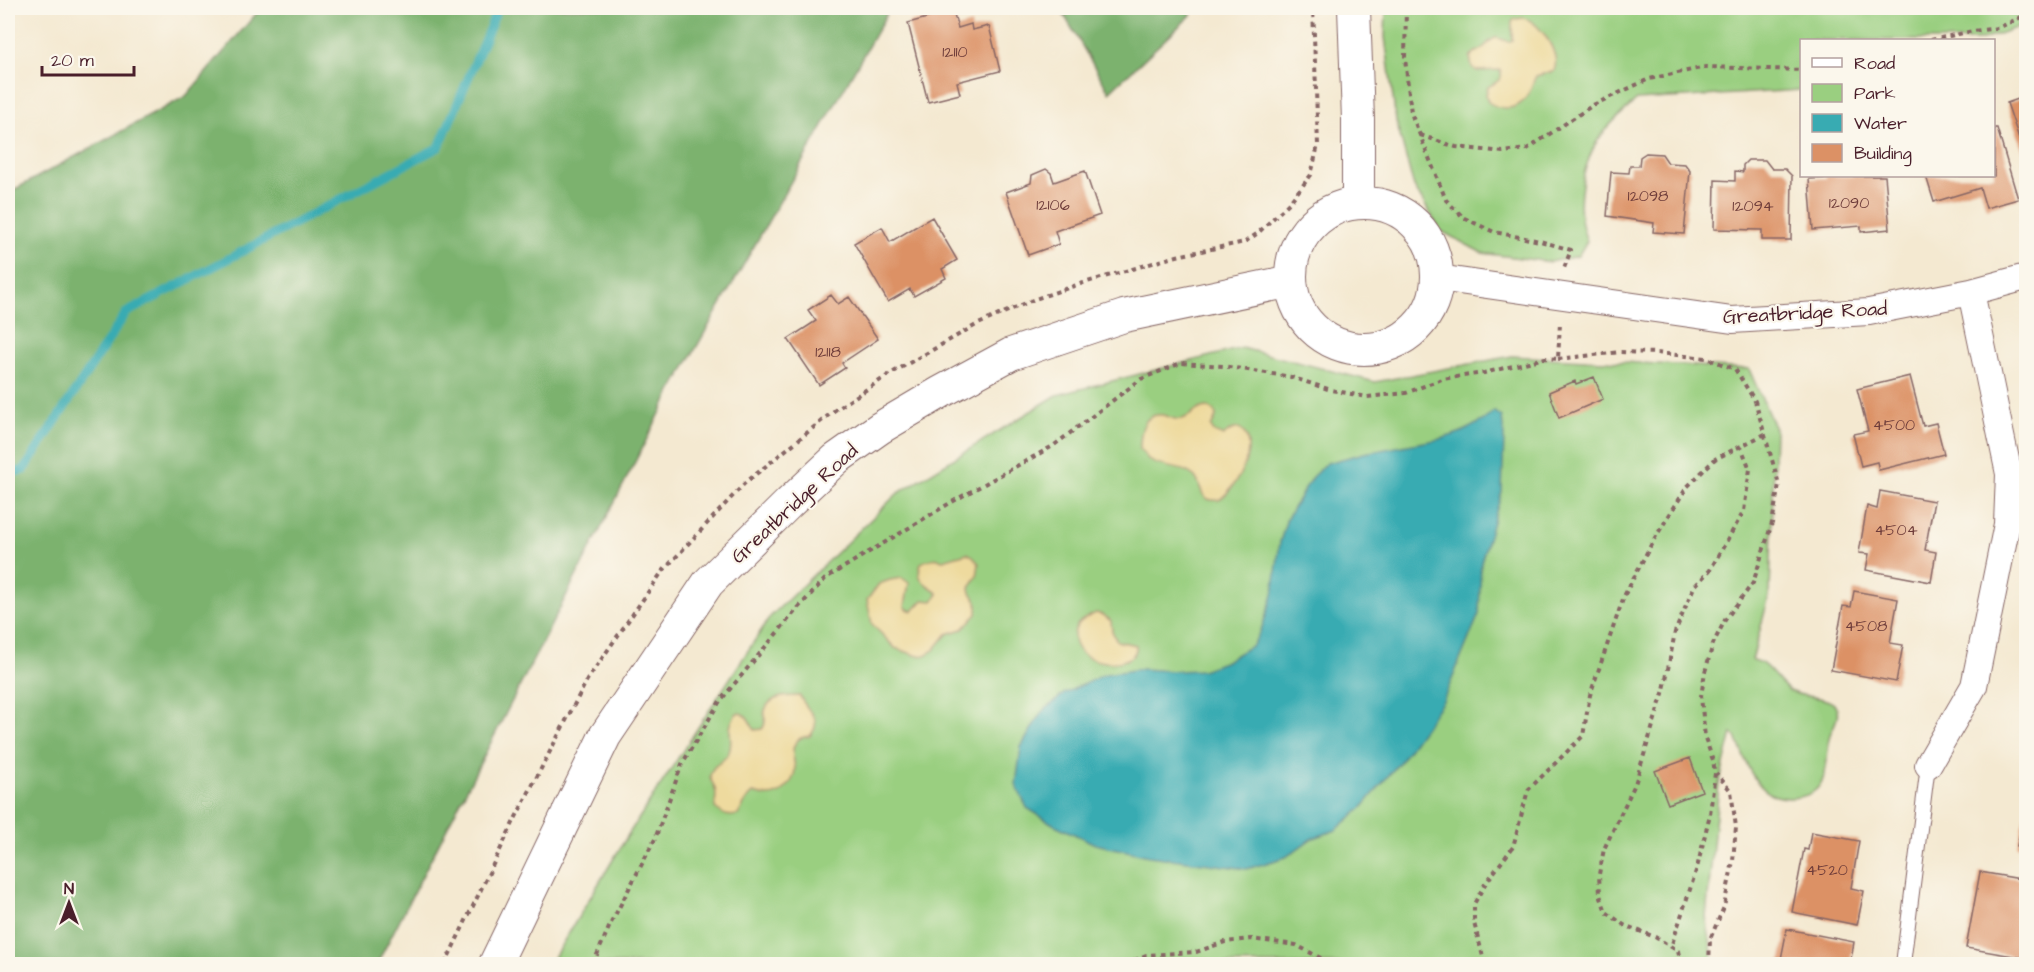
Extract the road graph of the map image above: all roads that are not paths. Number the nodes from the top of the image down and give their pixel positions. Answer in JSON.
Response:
{"nodes":[{"id":1,"x":1354,"y":8,"type":"edge"},
{"id":2,"x":1358,"y":203,"type":"junction"},
{"id":3,"x":2026,"y":277,"type":"edge"},
{"id":4,"x":1438,"y":278,"type":"junction"},
{"id":5,"x":1291,"y":281,"type":"junction"},
{"id":6,"x":1971,"y":292,"type":"junction"},
{"id":7,"x":1928,"y":765,"type":"joint"},
{"id":8,"x":495,"y":964,"type":"edge"},
{"id":9,"x":1903,"y":964,"type":"edge"}],
"edges":[{"from":1,"to":2,"type":"street"},
{"from":2,"to":4,"type":"street"},
{"from":2,"to":5,"type":"street"},
{"from":3,"to":6,"type":"street","name":"Greatbridge Road"},
{"from":4,"to":5,"type":"street"},
{"from":4,"to":6,"type":"street","name":"Greatbridge Road"},
{"from":5,"to":8,"type":"street","name":"Greatbridge Road"},
{"from":6,"to":7,"type":"street"},
{"from":7,"to":9,"type":"lane"}]}
